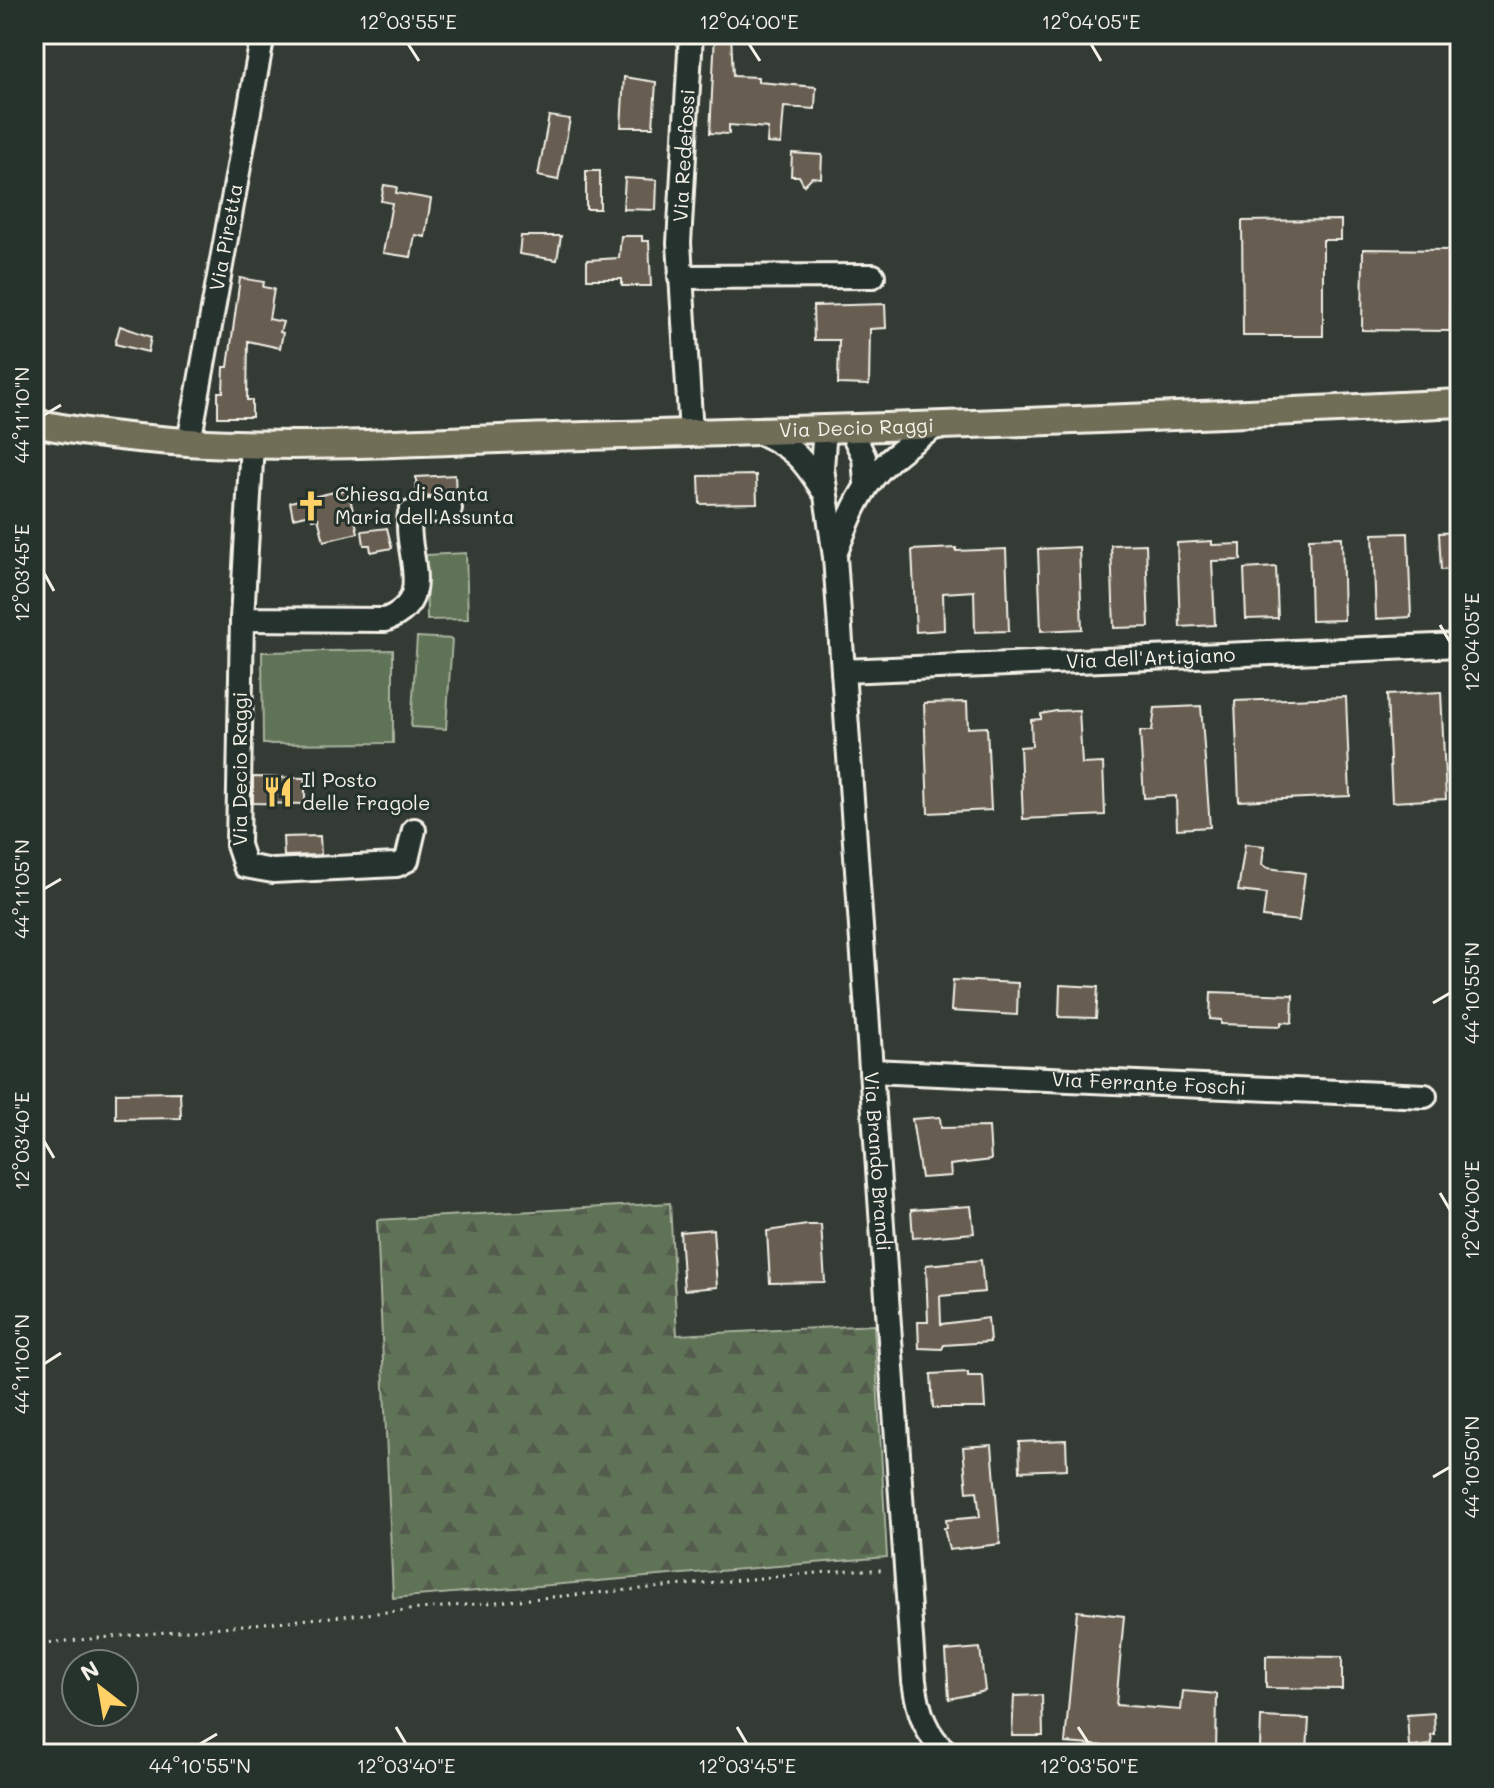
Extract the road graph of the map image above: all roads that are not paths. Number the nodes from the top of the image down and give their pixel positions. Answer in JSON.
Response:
{"nodes":[{"id":1,"x":263,"y":34,"type":"edge"},
{"id":2,"x":691,"y":34,"type":"edge"},
{"id":3,"x":873,"y":276,"type":"dead end"},
{"id":4,"x":680,"y":277,"type":"junction"},
{"id":5,"x":1460,"y":403,"type":"edge"},
{"id":6,"x":34,"y":423,"type":"edge"},
{"id":7,"x":940,"y":424,"type":"junction"},
{"id":8,"x":838,"y":428,"type":"junction"},
{"id":9,"x":756,"y":431,"type":"junction"},
{"id":10,"x":691,"y":433,"type":"junction"},
{"id":11,"x":189,"y":442,"type":"junction"},
{"id":12,"x":252,"y":444,"type":"junction"},
{"id":13,"x":866,"y":482,"type":"junction"},
{"id":14,"x":824,"y":493,"type":"junction"},
{"id":15,"x":450,"y":509,"type":"dead end"},
{"id":16,"x":835,"y":557,"type":"junction"},
{"id":17,"x":242,"y":619,"type":"junction"},
{"id":18,"x":1460,"y":645,"type":"edge"},
{"id":19,"x":843,"y":671,"type":"junction"},
{"id":20,"x":414,"y":830,"type":"dead end"},
{"id":21,"x":871,"y":1071,"type":"junction"},
{"id":22,"x":1425,"y":1096,"type":"dead end"},
{"id":23,"x":943,"y":1752,"type":"edge"}],
"edges":[{"from":1,"to":11,"type":"street","name":"Via Piretta"},
{"from":2,"to":4,"type":"street","name":"Via Redefossi"},
{"from":3,"to":4,"type":"street"},
{"from":4,"to":10,"type":"street","name":"Via Redefossi"},
{"from":5,"to":7,"type":"main road","name":"Via Decio Raggi"},
{"from":6,"to":11,"type":"main road","name":"Via Decio Raggi"},
{"from":7,"to":8,"type":"main road","name":"Via Decio Raggi"},
{"from":7,"to":13,"type":"street","name":"Via Brando Brandi"},
{"from":8,"to":9,"type":"main road","name":"Via Decio Raggi"},
{"from":8,"to":13,"type":"street"},
{"from":8,"to":14,"type":"street","name":"Via Brando Brandi"},
{"from":9,"to":10,"type":"main road","name":"Via Decio Raggi"},
{"from":9,"to":14,"type":"street","name":"Via Brando Brandi"},
{"from":10,"to":12,"type":"main road","name":"Via Decio Raggi"},
{"from":11,"to":12,"type":"main road","name":"Via Decio Raggi"},
{"from":12,"to":17,"type":"street","name":"Via Decio Raggi"},
{"from":13,"to":16,"type":"street","name":"Via Brando Brandi"},
{"from":14,"to":16,"type":"street","name":"Via Brando Brandi"},
{"from":15,"to":17,"type":"street"},
{"from":16,"to":19,"type":"street","name":"Via Brando Brandi"},
{"from":17,"to":20,"type":"street","name":"Via Decio Raggi"},
{"from":18,"to":19,"type":"street","name":"Via dell'Artigiano"},
{"from":19,"to":21,"type":"street","name":"Via Brando Brandi"},
{"from":21,"to":22,"type":"street","name":"Via Ferrante Foschi"},
{"from":21,"to":23,"type":"street","name":"Via Brando Brandi"}]}
